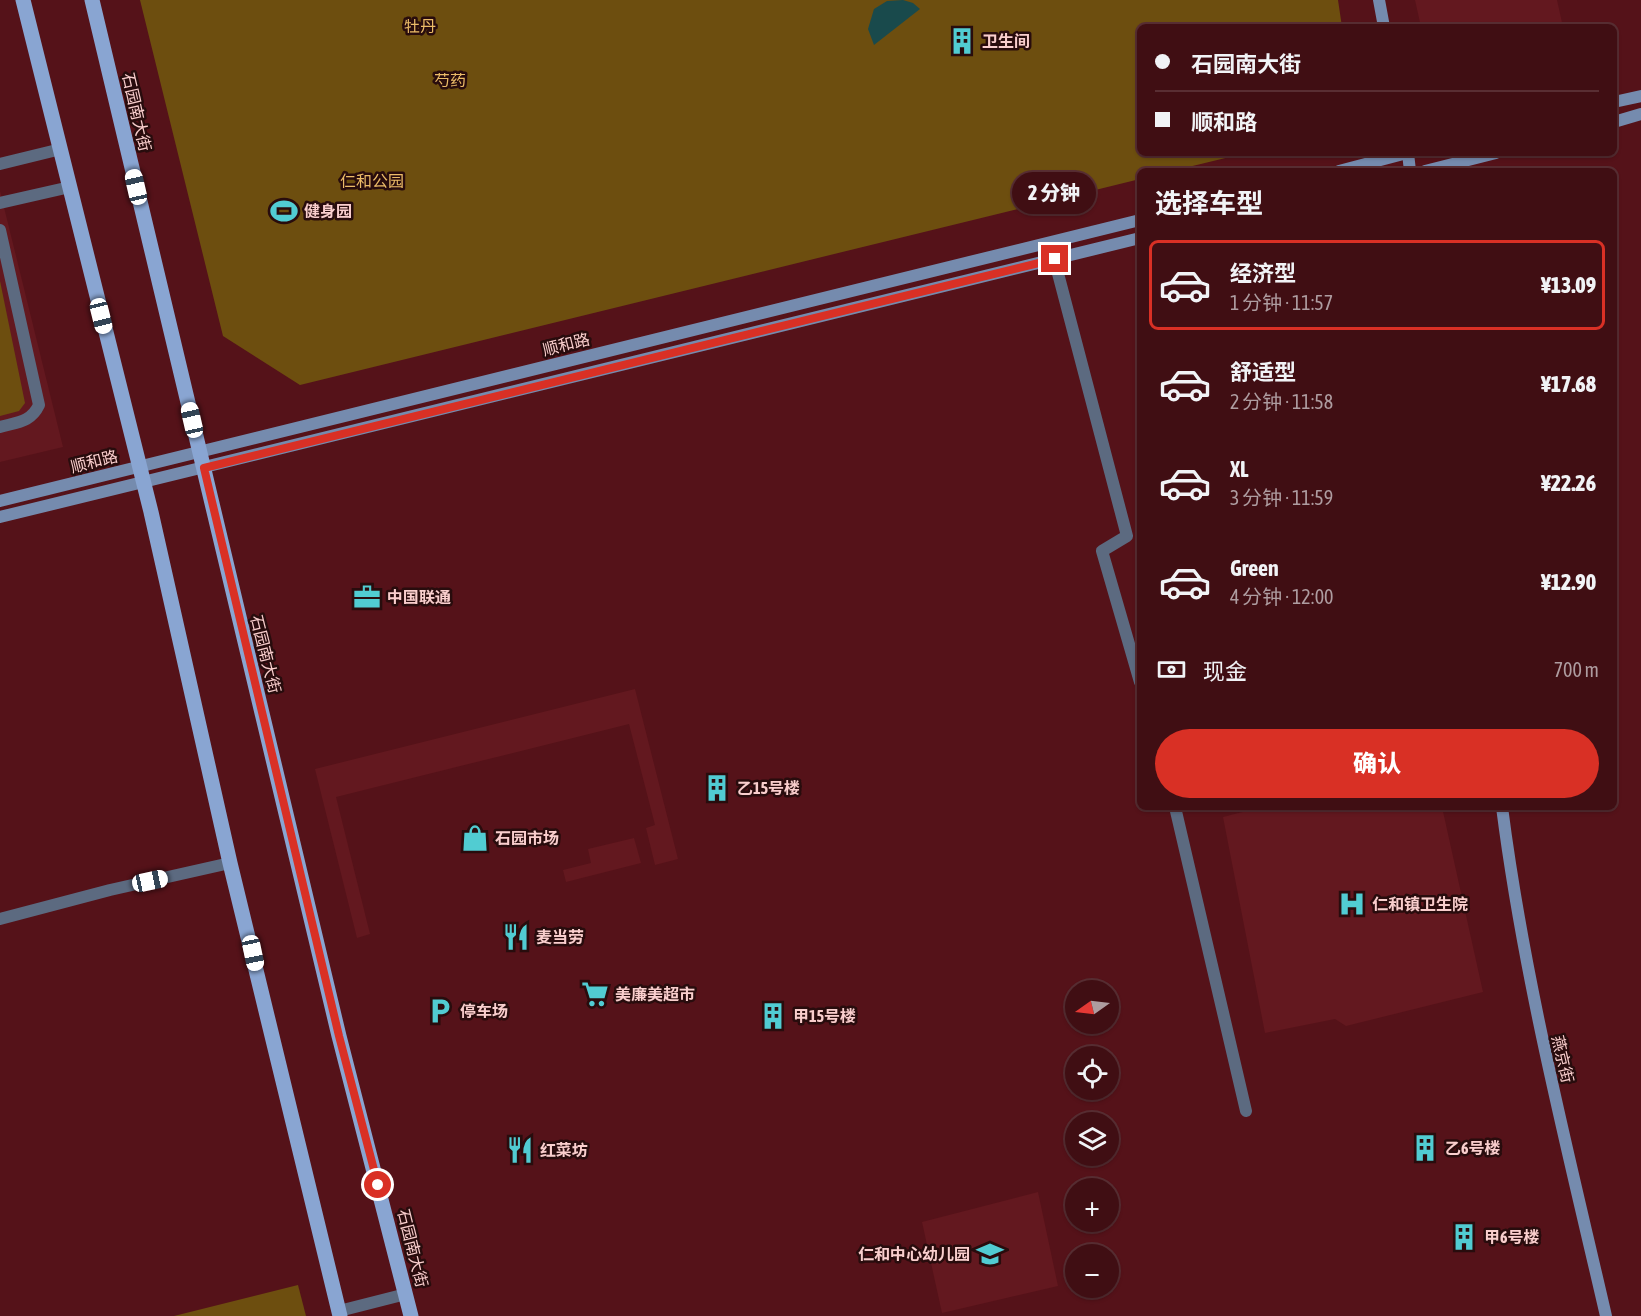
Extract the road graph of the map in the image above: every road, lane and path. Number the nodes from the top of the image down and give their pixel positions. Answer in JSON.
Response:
{"nodes":[{"id":1,"x":23,"y":0,"type":"edge"},
{"id":2,"x":92,"y":0,"type":"edge"},
{"id":3,"x":1379,"y":0,"type":"edge"},
{"id":4,"x":1383,"y":24,"type":"edge"},
{"id":5,"x":1641,"y":96,"type":"edge"},
{"id":6,"x":1617,"y":101,"type":"edge"},
{"id":7,"x":1641,"y":114,"type":"edge"},
{"id":8,"x":1617,"y":121,"type":"edge"},
{"id":9,"x":61,"y":149,"type":"junction"},
{"id":10,"x":1396,"y":156,"type":"edge"},
{"id":11,"x":1484,"y":156,"type":"edge"},
{"id":12,"x":0,"y":164,"type":"edge"},
{"id":13,"x":1350,"y":168,"type":"edge"},
{"id":14,"x":1437,"y":168,"type":"edge"},
{"id":15,"x":70,"y":187,"type":"junction"},
{"id":16,"x":0,"y":203,"type":"edge"},
{"id":17,"x":1137,"y":221,"type":"edge"},
{"id":18,"x":0,"y":230,"type":"edge"},
{"id":19,"x":1137,"y":239,"type":"edge"},
{"id":20,"x":1050,"y":243,"type":"junction"},
{"id":21,"x":1055,"y":259,"type":"junction"},
{"id":22,"x":0,"y":427,"type":"edge"},
{"id":23,"x":200,"y":451,"type":"junction"},
{"id":24,"x":139,"y":466,"type":"junction"},
{"id":25,"x":204,"y":468,"type":"junction"},
{"id":26,"x":143,"y":483,"type":"junction"},
{"id":27,"x":0,"y":501,"type":"edge"},
{"id":28,"x":0,"y":517,"type":"edge"},
{"id":29,"x":1137,"y":672,"type":"edge"},
{"id":30,"x":1176,"y":810,"type":"edge"},
{"id":31,"x":1502,"y":810,"type":"edge"},
{"id":32,"x":230,"y":863,"type":"junction"},
{"id":33,"x":0,"y":919,"type":"edge"},
{"id":34,"x":1246,"y":1111,"type":"dead end"},
{"id":35,"x":406,"y":1294,"type":"junction"},
{"id":36,"x":339,"y":1313,"type":"edge"},
{"id":37,"x":411,"y":1316,"type":"edge"},
{"id":38,"x":1606,"y":1316,"type":"edge"}],
"edges":[{"from":1,"to":9,"type":"main road"},
{"from":2,"to":23,"type":"main road","name":"石园南大街"},
{"from":3,"to":4,"type":"main road"},
{"from":5,"to":6,"type":"main road"},
{"from":7,"to":8,"type":"main road"},
{"from":9,"to":12,"type":"street"},
{"from":9,"to":15,"type":"main road"},
{"from":10,"to":13,"type":"main road"},
{"from":11,"to":14,"type":"main road"},
{"from":15,"to":16,"type":"street"},
{"from":15,"to":24,"type":"main road"},
{"from":17,"to":20,"type":"main road","name":"顺和路"},
{"from":18,"to":22,"type":"street"},
{"from":19,"to":21,"type":"main road","name":"顺和路"},
{"from":20,"to":21,"type":"street"},
{"from":20,"to":23,"type":"main road","name":"顺和路"},
{"from":21,"to":25,"type":"main road","name":"顺和路"},
{"from":21,"to":29,"type":"street"},
{"from":23,"to":24,"type":"main road","name":"顺和路"},
{"from":23,"to":25,"type":"main road","name":"石园南大街"},
{"from":24,"to":26,"type":"main road"},
{"from":24,"to":27,"type":"main road","name":"顺和路"},
{"from":25,"to":26,"type":"main road","name":"顺和路"},
{"from":25,"to":35,"type":"main road","name":"石园南大街"},
{"from":26,"to":28,"type":"main road","name":"顺和路"},
{"from":26,"to":32,"type":"main road"},
{"from":30,"to":34,"type":"street"},
{"from":31,"to":38,"type":"main road","name":"燕京街"},
{"from":32,"to":33,"type":"street"},
{"from":32,"to":36,"type":"main road"},
{"from":35,"to":36,"type":"street"},
{"from":35,"to":37,"type":"main road","name":"石园南大街"}]}
